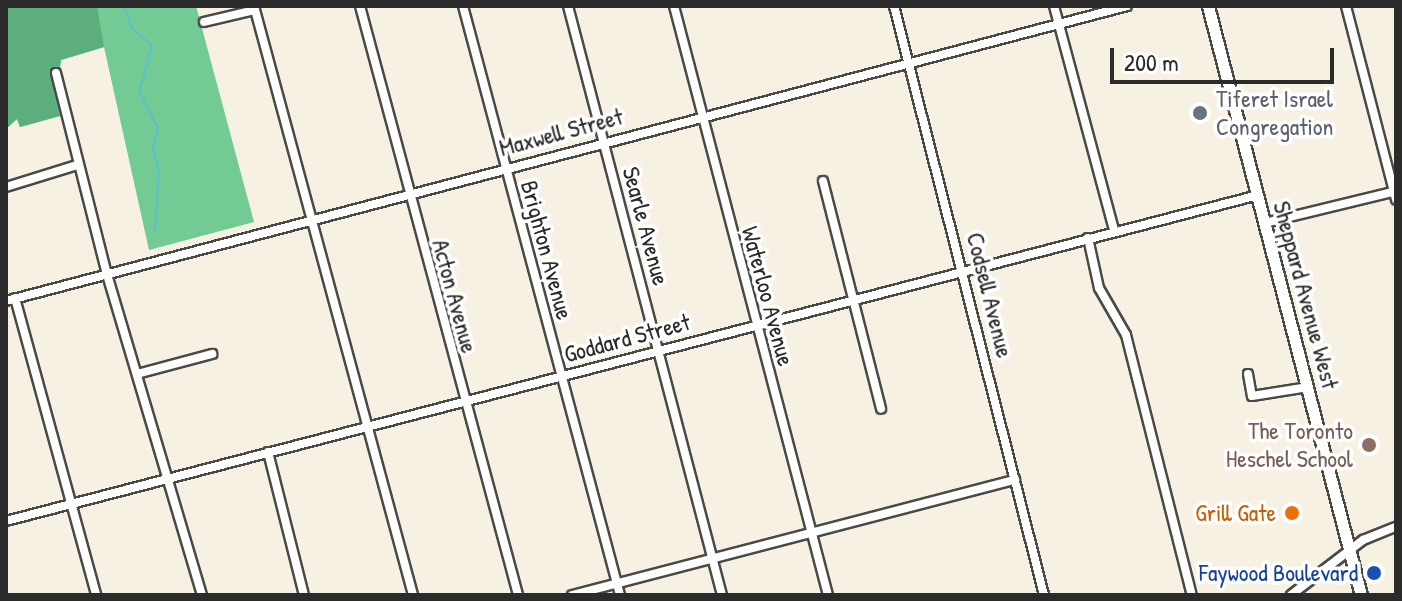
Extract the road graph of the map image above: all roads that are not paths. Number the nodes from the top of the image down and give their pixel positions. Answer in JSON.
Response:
{"nodes":[{"id":1,"x":360,"y":6,"type":"edge"},
{"id":2,"x":463,"y":6,"type":"edge"},
{"id":3,"x":568,"y":6,"type":"edge"},
{"id":4,"x":674,"y":6,"type":"edge"},
{"id":5,"x":894,"y":6,"type":"edge"},
{"id":6,"x":1054,"y":6,"type":"edge"},
{"id":7,"x":1127,"y":6,"type":"edge"},
{"id":8,"x":1208,"y":6,"type":"edge"},
{"id":9,"x":1346,"y":6,"type":"edge"},
{"id":10,"x":254,"y":8,"type":"edge"},
{"id":11,"x":204,"y":22,"type":"dead end"},
{"id":12,"x":1058,"y":23,"type":"junction"},
{"id":13,"x":909,"y":64,"type":"junction"},
{"id":14,"x":56,"y":73,"type":"dead end"},
{"id":15,"x":702,"y":116,"type":"junction"},
{"id":16,"x":603,"y":141,"type":"junction"},
{"id":17,"x":77,"y":165,"type":"junction"},
{"id":18,"x":504,"y":167,"type":"junction"},
{"id":19,"x":823,"y":181,"type":"dead end"},
{"id":20,"x":6,"y":187,"type":"edge"},
{"id":21,"x":407,"y":192,"type":"junction"},
{"id":22,"x":1258,"y":195,"type":"junction"},
{"id":23,"x":1395,"y":195,"type":"edge"},
{"id":24,"x":310,"y":217,"type":"junction"},
{"id":25,"x":1265,"y":223,"type":"junction"},
{"id":26,"x":1114,"y":230,"type":"junction"},
{"id":27,"x":1088,"y":238,"type":"junction"},
{"id":28,"x":106,"y":271,"type":"junction"},
{"id":29,"x":963,"y":271,"type":"junction"},
{"id":30,"x":10,"y":299,"type":"edge"},
{"id":31,"x":854,"y":299,"type":"junction"},
{"id":32,"x":754,"y":325,"type":"junction"},
{"id":33,"x":658,"y":350,"type":"junction"},
{"id":34,"x":212,"y":354,"type":"dead end"},
{"id":35,"x":137,"y":374,"type":"junction"},
{"id":36,"x":1248,"y":374,"type":"dead end"},
{"id":37,"x":559,"y":376,"type":"junction"},
{"id":38,"x":1308,"y":387,"type":"junction"},
{"id":39,"x":462,"y":401,"type":"junction"},
{"id":40,"x":881,"y":409,"type":"dead end"},
{"id":41,"x":364,"y":426,"type":"junction"},
{"id":42,"x":268,"y":452,"type":"junction"},
{"id":43,"x":169,"y":477,"type":"junction"},
{"id":44,"x":1015,"y":480,"type":"junction"},
{"id":45,"x":71,"y":503,"type":"junction"},
{"id":46,"x":6,"y":521,"type":"edge"},
{"id":47,"x":1396,"y":527,"type":"edge"},
{"id":48,"x":812,"y":533,"type":"junction"},
{"id":49,"x":1350,"y":549,"type":"junction"},
{"id":50,"x":712,"y":560,"type":"junction"},
{"id":51,"x":617,"y":583,"type":"junction"},
{"id":52,"x":96,"y":595,"type":"edge"},
{"id":53,"x":202,"y":595,"type":"edge"},
{"id":54,"x":304,"y":595,"type":"edge"},
{"id":55,"x":413,"y":595,"type":"edge"},
{"id":56,"x":518,"y":595,"type":"edge"},
{"id":57,"x":572,"y":595,"type":"edge"},
{"id":58,"x":620,"y":595,"type":"edge"},
{"id":59,"x":722,"y":595,"type":"edge"},
{"id":60,"x":828,"y":595,"type":"edge"},
{"id":61,"x":1044,"y":595,"type":"edge"},
{"id":62,"x":1192,"y":595,"type":"edge"},
{"id":63,"x":1291,"y":595,"type":"edge"},
{"id":64,"x":1361,"y":595,"type":"edge"}],
"edges":[{"from":1,"to":21,"type":"street","name":"Acton Avenue"},
{"from":2,"to":18,"type":"street","name":"Brighton Avenue"},
{"from":3,"to":16,"type":"street","name":"Searle Avenue"},
{"from":4,"to":15,"type":"street","name":"Waterloo Avenue"},
{"from":5,"to":13,"type":"street","name":"Codsell Avenue"},
{"from":6,"to":12,"type":"street"},
{"from":7,"to":12,"type":"street","name":"Maxwell Street"},
{"from":8,"to":22,"type":"main road","name":"Sheppard Avenue West"},
{"from":9,"to":23,"type":"street"},
{"from":10,"to":11,"type":"street"},
{"from":10,"to":24,"type":"street"},
{"from":12,"to":13,"type":"street","name":"Maxwell Street"},
{"from":12,"to":26,"type":"street"},
{"from":13,"to":15,"type":"street","name":"Maxwell Street"},
{"from":13,"to":29,"type":"street","name":"Codsell Avenue"},
{"from":14,"to":17,"type":"street"},
{"from":15,"to":16,"type":"street","name":"Maxwell Street"},
{"from":15,"to":32,"type":"street","name":"Waterloo Avenue"},
{"from":16,"to":18,"type":"street","name":"Maxwell Street"},
{"from":16,"to":33,"type":"street","name":"Searle Avenue"},
{"from":17,"to":20,"type":"street"},
{"from":17,"to":28,"type":"street"},
{"from":18,"to":21,"type":"street","name":"Maxwell Street"},
{"from":18,"to":37,"type":"street","name":"Brighton Avenue"},
{"from":19,"to":31,"type":"street"},
{"from":21,"to":24,"type":"street","name":"Maxwell Street"},
{"from":21,"to":39,"type":"street","name":"Acton Avenue"},
{"from":22,"to":25,"type":"main road","name":"Sheppard Avenue West"},
{"from":22,"to":26,"type":"street","name":"Goddard Street"},
{"from":23,"to":25,"type":"street"},
{"from":24,"to":28,"type":"street","name":"Maxwell Street"},
{"from":24,"to":41,"type":"street"},
{"from":25,"to":38,"type":"main road","name":"Sheppard Avenue West"},
{"from":26,"to":27,"type":"street","name":"Goddard Street"},
{"from":27,"to":29,"type":"street","name":"Goddard Street"},
{"from":27,"to":62,"type":"street"},
{"from":28,"to":30,"type":"street","name":"Maxwell Street"},
{"from":28,"to":35,"type":"street"},
{"from":29,"to":31,"type":"street","name":"Goddard Street"},
{"from":29,"to":44,"type":"street","name":"Codsell Avenue"},
{"from":30,"to":45,"type":"street"},
{"from":31,"to":32,"type":"street","name":"Goddard Street"},
{"from":31,"to":40,"type":"street"},
{"from":32,"to":33,"type":"street","name":"Goddard Street"},
{"from":32,"to":48,"type":"street","name":"Waterloo Avenue"},
{"from":33,"to":37,"type":"street","name":"Goddard Street"},
{"from":33,"to":50,"type":"street","name":"Searle Avenue"},
{"from":34,"to":35,"type":"street"},
{"from":35,"to":43,"type":"street"},
{"from":36,"to":38,"type":"street"},
{"from":37,"to":39,"type":"street","name":"Goddard Street"},
{"from":37,"to":51,"type":"street","name":"Brighton Avenue"},
{"from":38,"to":49,"type":"main road","name":"Sheppard Avenue West"},
{"from":39,"to":41,"type":"street","name":"Goddard Street"},
{"from":39,"to":56,"type":"street","name":"Acton Avenue"},
{"from":41,"to":42,"type":"street","name":"Goddard Street"},
{"from":41,"to":55,"type":"street"},
{"from":42,"to":43,"type":"street","name":"Goddard Street"},
{"from":42,"to":54,"type":"street"},
{"from":43,"to":45,"type":"street","name":"Goddard Street"},
{"from":43,"to":53,"type":"street"},
{"from":44,"to":48,"type":"street"},
{"from":44,"to":61,"type":"street","name":"Codsell Avenue"},
{"from":45,"to":46,"type":"street","name":"Goddard Street"},
{"from":45,"to":52,"type":"street"},
{"from":47,"to":49,"type":"street"},
{"from":48,"to":50,"type":"street"},
{"from":48,"to":60,"type":"street","name":"Waterloo Avenue"},
{"from":49,"to":63,"type":"street"},
{"from":49,"to":64,"type":"main road","name":"Sheppard Avenue West"},
{"from":50,"to":51,"type":"street"},
{"from":50,"to":59,"type":"street","name":"Searle Avenue"},
{"from":51,"to":57,"type":"street"},
{"from":51,"to":58,"type":"street","name":"Brighton Avenue"}]}
